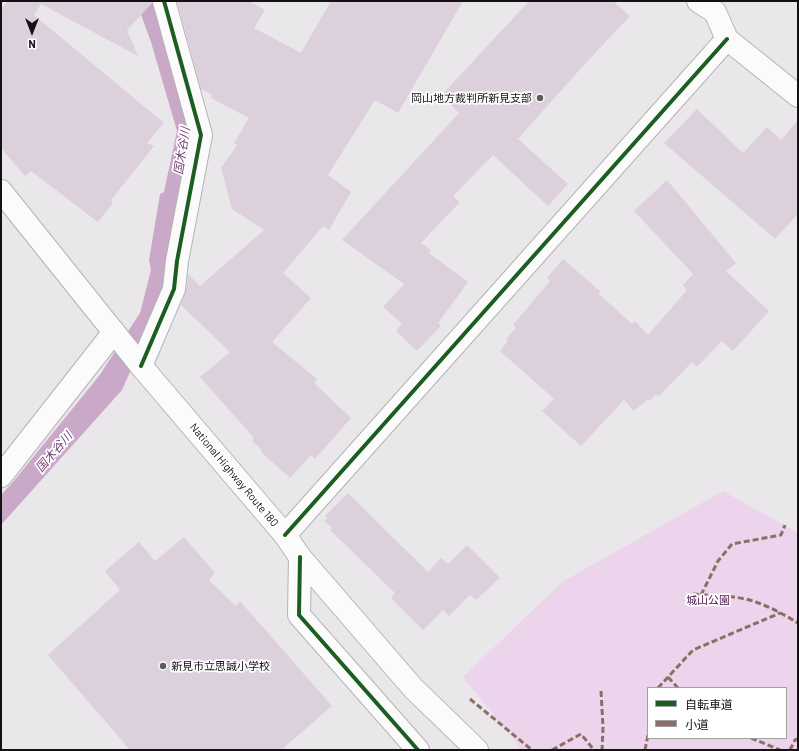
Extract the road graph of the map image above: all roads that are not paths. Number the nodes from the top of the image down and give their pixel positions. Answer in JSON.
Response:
{"nodes":[{"id":1,"x":164,"y":1,"type":"edge"},
{"id":2,"x":712,"y":5,"type":"edge"},
{"id":3,"x":727,"y":39,"type":"junction"},
{"id":4,"x":798,"y":96,"type":"edge"},
{"id":5,"x":1,"y":191,"type":"edge"},
{"id":6,"x":114,"y":332,"type":"junction"},
{"id":7,"x":141,"y":366,"type":"junction"},
{"id":8,"x":1,"y":476,"type":"edge"},
{"id":9,"x":284,"y":535,"type":"junction"},
{"id":10,"x":300,"y":557,"type":"junction"},
{"id":11,"x":418,"y":750,"type":"edge"},
{"id":12,"x":477,"y":750,"type":"edge"}],
"edges":[{"from":1,"to":7,"type":"main road"},
{"from":2,"to":3,"type":"main road"},
{"from":3,"to":4,"type":"main road"},
{"from":3,"to":9,"type":"main road"},
{"from":5,"to":6,"type":"main road","name":"National Highway Route 180"},
{"from":6,"to":7,"type":"main road","name":"National Highway Route 180"},
{"from":6,"to":8,"type":"main road"},
{"from":7,"to":9,"type":"main road","name":"National Highway Route 180"},
{"from":9,"to":10,"type":"main road","name":"National Highway Route 180"},
{"from":10,"to":11,"type":"main road"},
{"from":10,"to":12,"type":"main road","name":"National Highway Route 180"}]}
